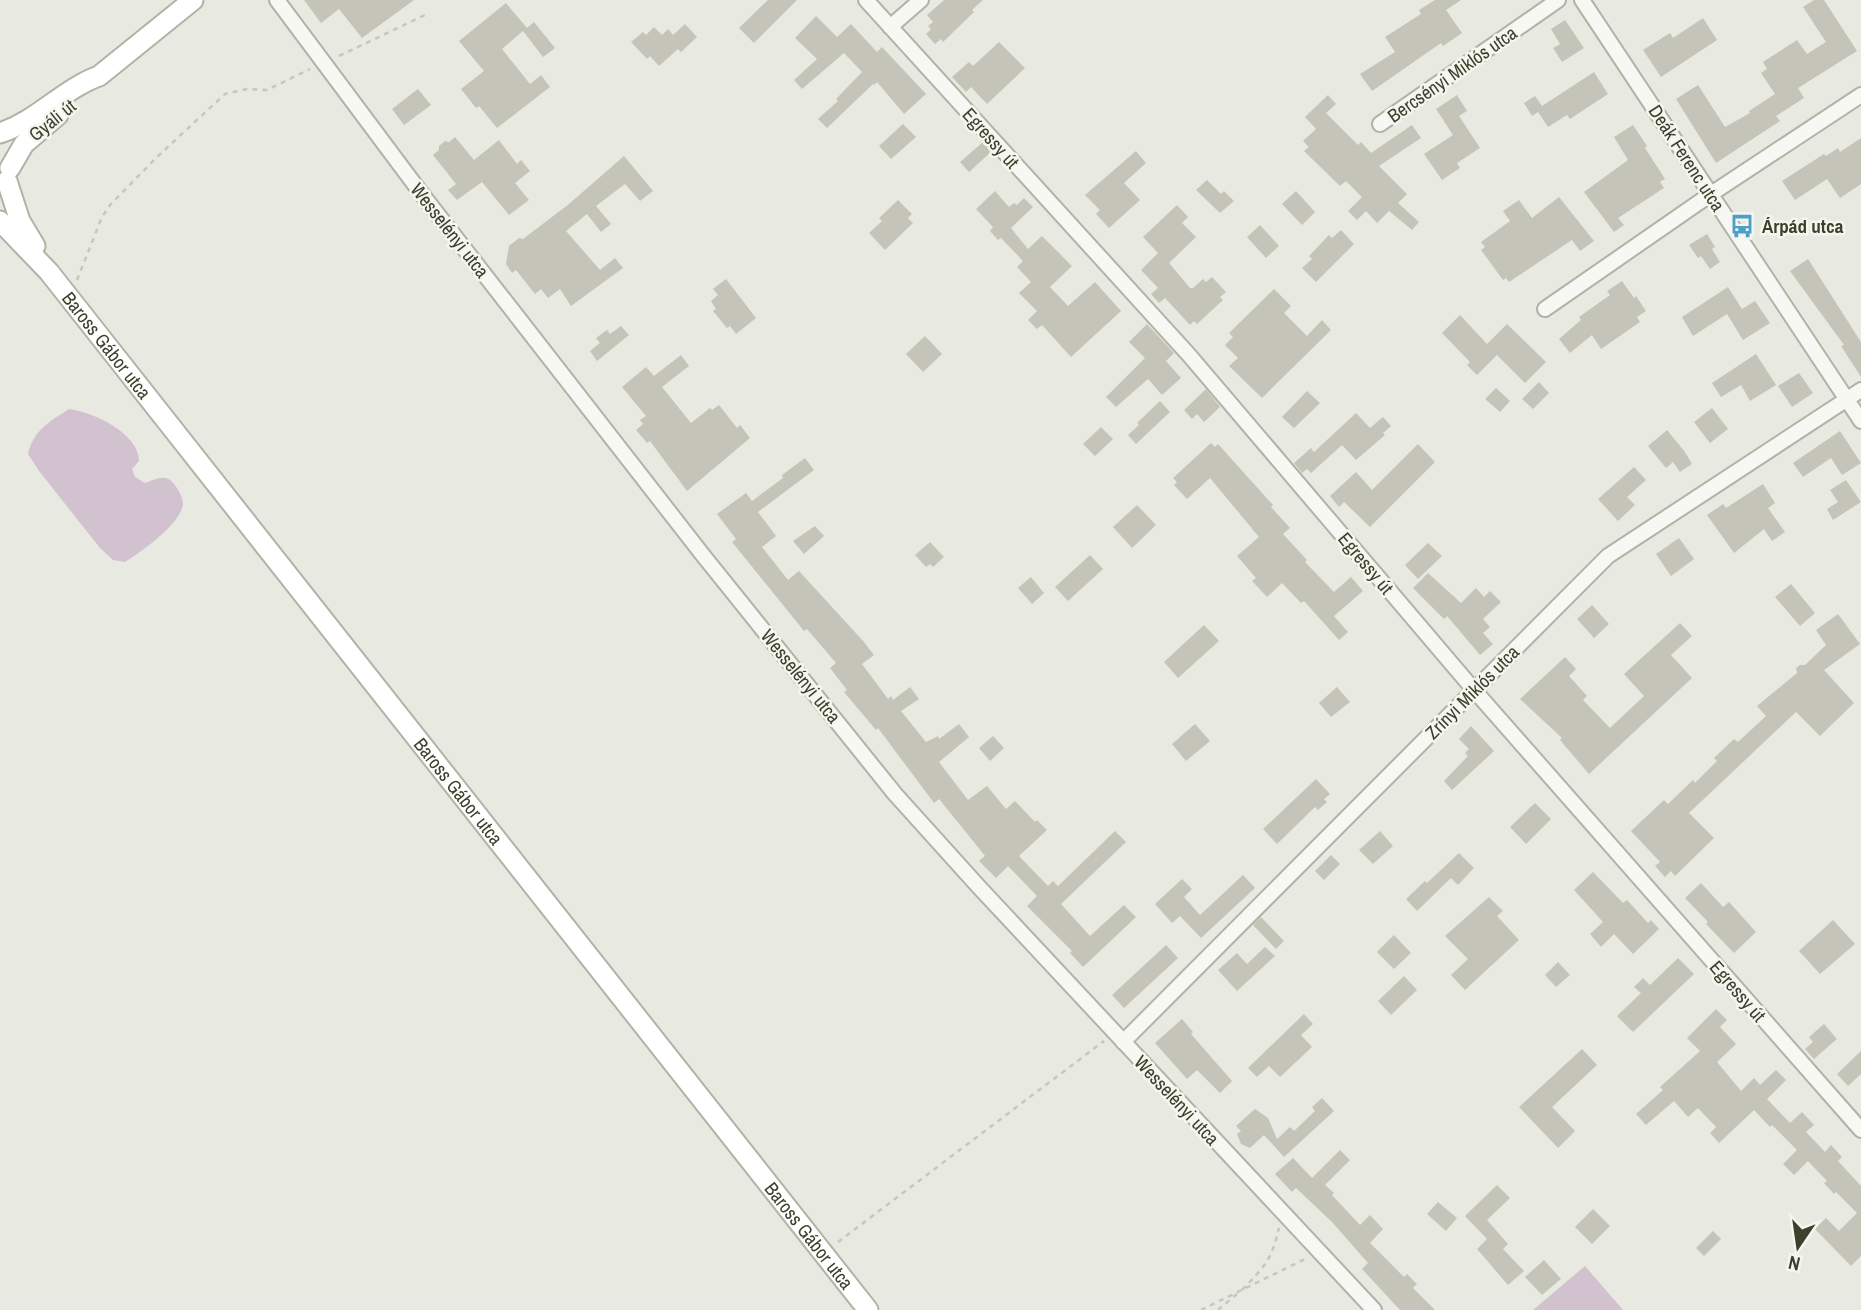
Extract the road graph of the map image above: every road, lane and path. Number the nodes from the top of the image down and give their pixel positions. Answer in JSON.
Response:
{"nodes":[{"id":1,"x":193,"y":0,"type":"edge"},
{"id":2,"x":277,"y":0,"type":"edge"},
{"id":3,"x":866,"y":0,"type":"edge"},
{"id":4,"x":921,"y":0,"type":"edge"},
{"id":5,"x":1558,"y":0,"type":"edge"},
{"id":6,"x":1582,"y":0,"type":"edge"},
{"id":7,"x":427,"y":14,"type":"dead end"},
{"id":8,"x":890,"y":27,"type":"junction"},
{"id":9,"x":328,"y":61,"type":"dead end"},
{"id":10,"x":316,"y":67,"type":"dead end"},
{"id":11,"x":99,"y":76,"type":"junction"},
{"id":12,"x":1861,"y":95,"type":"edge"},
{"id":13,"x":1380,"y":124,"type":"dead end"},
{"id":14,"x":0,"y":133,"type":"edge"},
{"id":15,"x":0,"y":145,"type":"edge"},
{"id":16,"x":6,"y":180,"type":"edge"},
{"id":17,"x":1711,"y":194,"type":"junction"},
{"id":18,"x":0,"y":221,"type":"edge"},
{"id":19,"x":49,"y":272,"type":"junction"},
{"id":20,"x":70,"y":300,"type":"junction"},
{"id":21,"x":1545,"y":309,"type":"dead end"},
{"id":22,"x":1861,"y":390,"type":"edge"},
{"id":23,"x":1847,"y":400,"type":"junction"},
{"id":24,"x":1861,"y":421,"type":"edge"},
{"id":25,"x":1474,"y":690,"type":"junction"},
{"id":26,"x":1119,"y":1037,"type":"junction"},
{"id":27,"x":1861,"y":1130,"type":"edge"},
{"id":28,"x":1282,"y":1212,"type":"junction"},
{"id":29,"x":1319,"y":1251,"type":"junction"},
{"id":30,"x":824,"y":1254,"type":"junction"},
{"id":31,"x":1240,"y":1292,"type":"junction"},
{"id":32,"x":868,"y":1310,"type":"edge"},
{"id":33,"x":1202,"y":1310,"type":"edge"},
{"id":34,"x":1218,"y":1310,"type":"edge"},
{"id":35,"x":1374,"y":1310,"type":"edge"}],
"edges":[{"from":1,"to":11,"type":"street","name":"Gyáli út"},
{"from":2,"to":26,"type":"street","name":"Wesselényi utca"},
{"from":3,"to":8,"type":"street","name":"Egressy út"},
{"from":4,"to":8,"type":"street"},
{"from":5,"to":13,"type":"street","name":"Bercsényi Miklós utca"},
{"from":6,"to":17,"type":"street","name":"Deák Ferenc utca"},
{"from":7,"to":9,"type":"path"},
{"from":8,"to":25,"type":"street","name":"Egressy út"},
{"from":10,"to":20,"type":"path"},
{"from":11,"to":14,"type":"street","name":"Gyáli út"},
{"from":11,"to":16,"type":"street","name":"Gyáli út"},
{"from":12,"to":17,"type":"street"},
{"from":15,"to":16,"type":"street","name":"Baross Gábor utca"},
{"from":16,"to":19,"type":"street","name":"Baross Gábor utca"},
{"from":17,"to":21,"type":"street"},
{"from":17,"to":23,"type":"street","name":"Deák Ferenc utca"},
{"from":18,"to":19,"type":"street","name":"Baross Gábor utca"},
{"from":19,"to":20,"type":"street","name":"Baross Gábor utca"},
{"from":20,"to":30,"type":"street","name":"Baross Gábor utca"},
{"from":22,"to":23,"type":"street","name":"Zrínyi Miklós utca"},
{"from":23,"to":24,"type":"street","name":"Deák Ferenc utca"},
{"from":23,"to":25,"type":"street","name":"Zrínyi Miklós utca"},
{"from":25,"to":26,"type":"street","name":"Zrínyi Miklós utca"},
{"from":25,"to":27,"type":"street","name":"Egressy út"},
{"from":26,"to":28,"type":"street","name":"Wesselényi utca"},
{"from":26,"to":30,"type":"path"},
{"from":28,"to":29,"type":"street","name":"Wesselényi utca"},
{"from":28,"to":31,"type":"path"},
{"from":29,"to":31,"type":"path"},
{"from":29,"to":35,"type":"street","name":"Wesselényi utca"},
{"from":30,"to":32,"type":"street","name":"Baross Gábor utca"},
{"from":31,"to":33,"type":"path"},
{"from":31,"to":34,"type":"path"}]}
